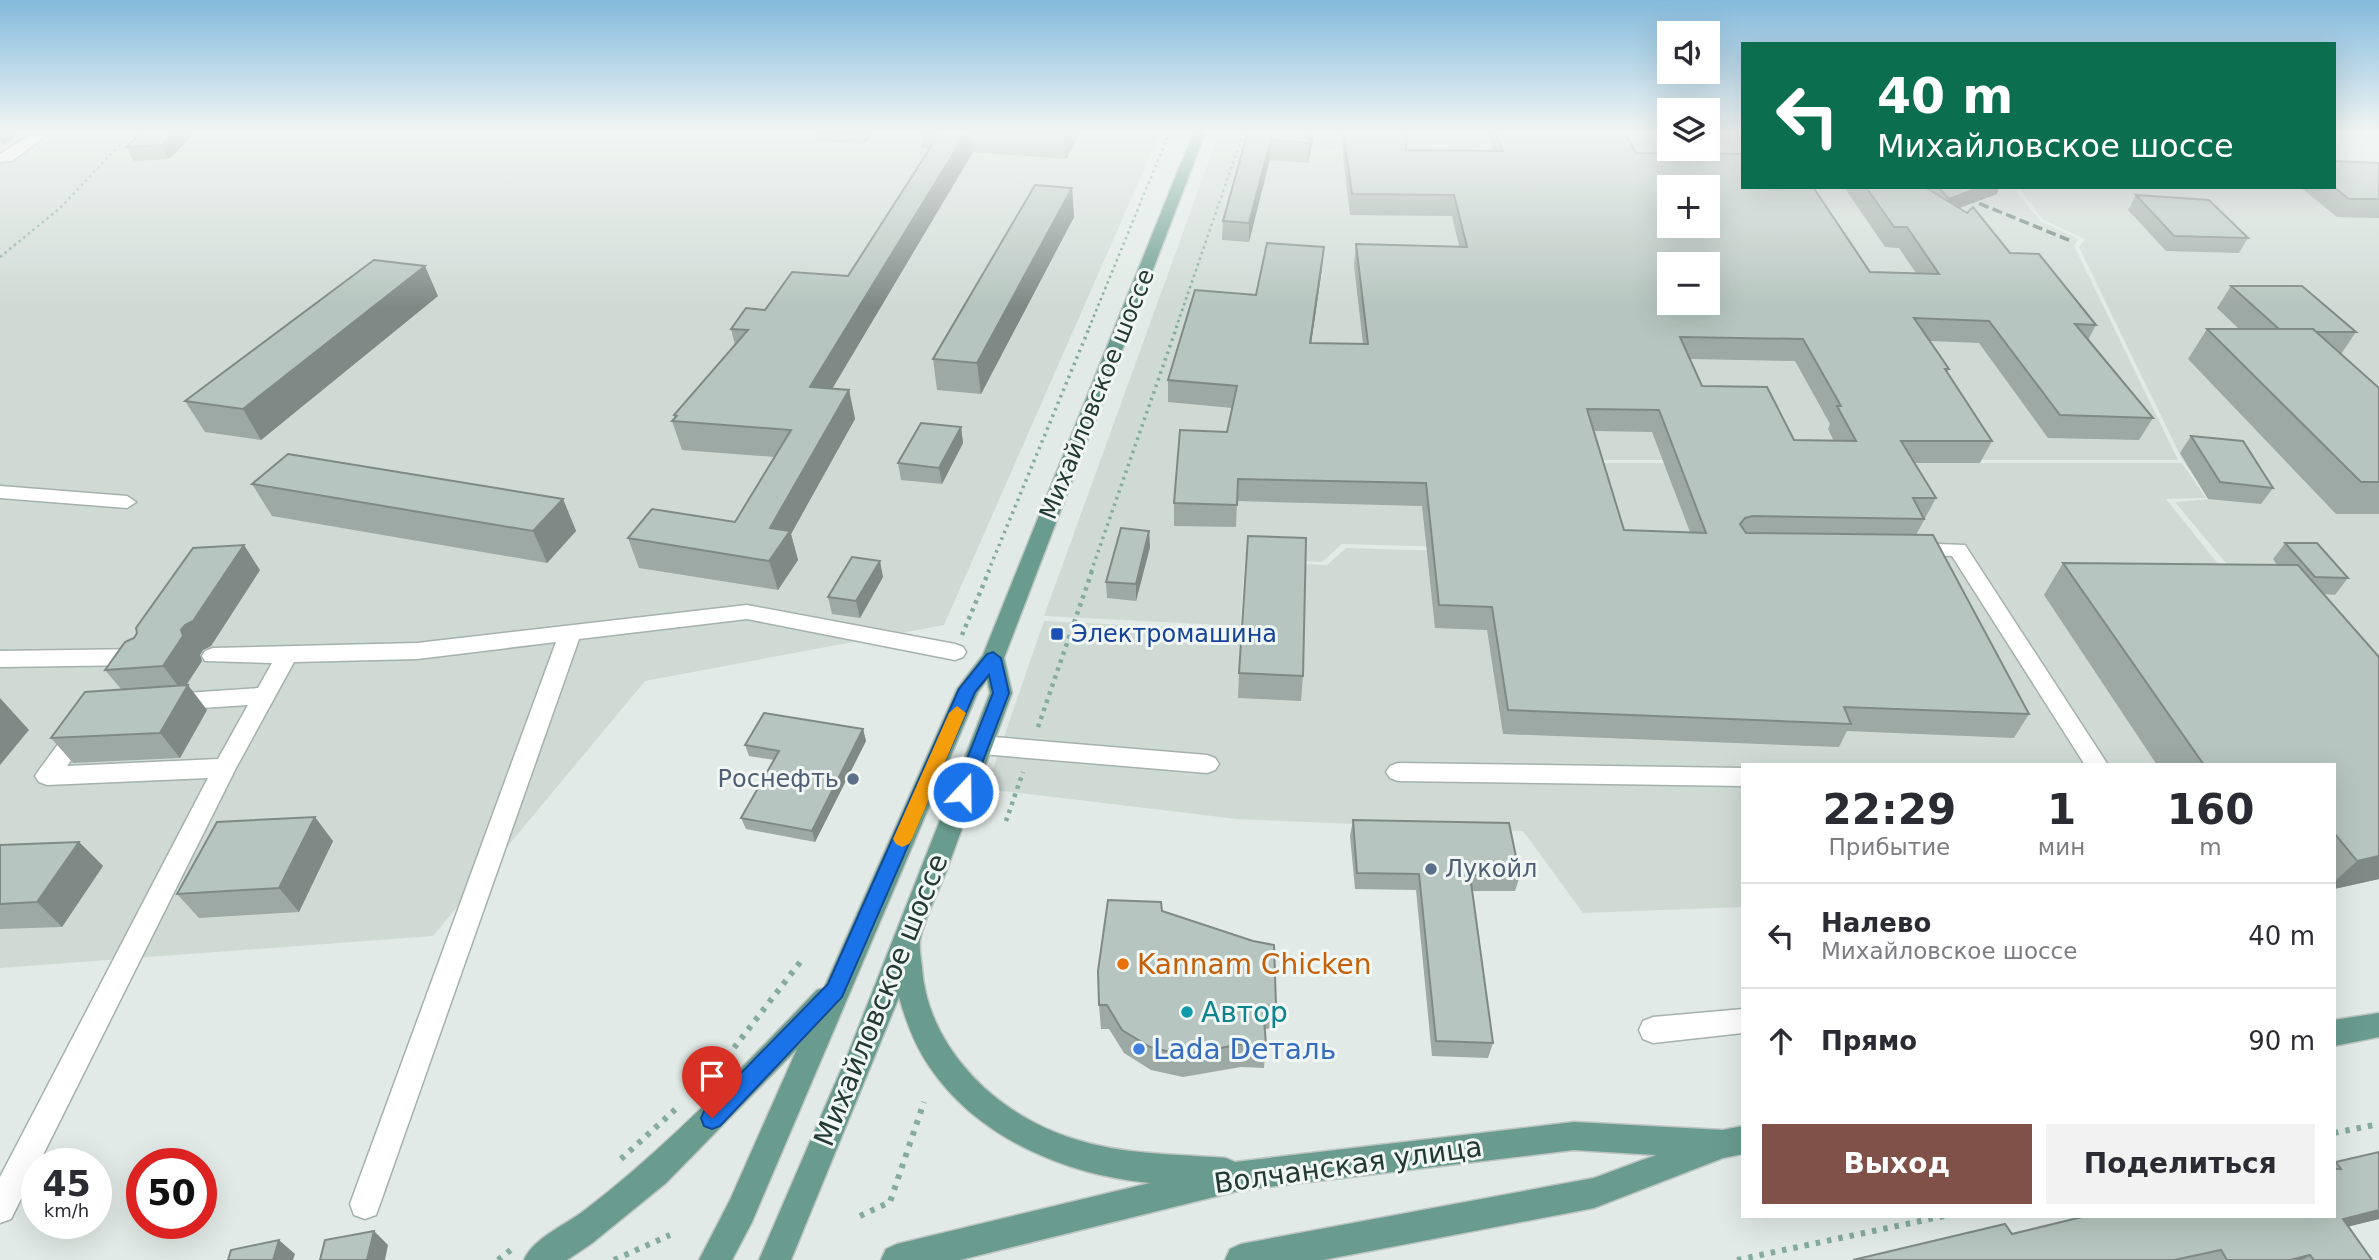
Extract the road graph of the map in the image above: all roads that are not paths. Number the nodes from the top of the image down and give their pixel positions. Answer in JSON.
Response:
{"nodes":[{"id":1,"x":1177,"y":190,"type":"edge"},
{"id":2,"x":0,"y":492,"type":"edge"},
{"id":3,"x":127,"y":502,"type":"dead end"},
{"id":4,"x":1891,"y":549,"type":"edge"},
{"id":5,"x":572,"y":631,"type":"junction"},
{"id":6,"x":955,"y":652,"type":"road end"},
{"id":7,"x":286,"y":655,"type":"junction"},
{"id":8,"x":213,"y":656,"type":"dead end"},
{"id":9,"x":143,"y":657,"type":"edge"},
{"id":10,"x":993,"y":658,"type":"junction"},
{"id":11,"x":0,"y":659,"type":"edge"},
{"id":12,"x":265,"y":696,"type":"junction"},
{"id":13,"x":154,"y":703,"type":"edge"},
{"id":14,"x":92,"y":716,"type":"edge"},
{"id":15,"x":981,"y":745,"type":"junction"},
{"id":16,"x":2096,"y":763,"type":"edge"},
{"id":17,"x":1207,"y":764,"type":"dead end"},
{"id":18,"x":225,"y":768,"type":"junction"},
{"id":19,"x":1398,"y":772,"type":"dead end"},
{"id":20,"x":1741,"y":777,"type":"edge"},
{"id":21,"x":906,"y":938,"type":"junction"},
{"id":22,"x":835,"y":990,"type":"junction"},
{"id":23,"x":1741,"y":1021,"type":"edge"},
{"id":24,"x":2379,"y":1025,"type":"edge"},
{"id":25,"x":1653,"y":1030,"type":"dead end"},
{"id":26,"x":2336,"y":1033,"type":"edge"},
{"id":27,"x":1733,"y":1142,"type":"edge"},
{"id":28,"x":1242,"y":1175,"type":"junction"},
{"id":29,"x":365,"y":1203,"type":"dead end"},
{"id":30,"x":0,"y":1208,"type":"edge"},
{"id":31,"x":529,"y":1252,"type":"edge"},
{"id":32,"x":715,"y":1260,"type":"edge"},
{"id":33,"x":775,"y":1260,"type":"edge"},
{"id":34,"x":897,"y":1260,"type":"edge"},
{"id":35,"x":1241,"y":1260,"type":"edge"}],
"edges":[{"from":1,"to":10,"type":"main road","name":"Михайловское шоссе"},
{"from":2,"to":3,"type":"lane"},
{"from":4,"to":16,"type":"lane"},
{"from":5,"to":6,"type":"lane"},
{"from":5,"to":7,"type":"lane"},
{"from":5,"to":29,"type":"lane"},
{"from":7,"to":8,"type":"lane"},
{"from":7,"to":12,"type":"lane"},
{"from":9,"to":11,"type":"lane"},
{"from":10,"to":15,"type":"main road","name":"Михайловское шоссе"},
{"from":10,"to":22,"type":"main road","name":"Михайловское шоссе"},
{"from":12,"to":13,"type":"lane"},
{"from":12,"to":18,"type":"lane"},
{"from":14,"to":18,"type":"lane"},
{"from":15,"to":17,"type":"lane"},
{"from":15,"to":21,"type":"main road","name":"Михайловское шоссе"},
{"from":18,"to":30,"type":"lane"},
{"from":19,"to":20,"type":"lane"},
{"from":21,"to":28,"type":"main road"},
{"from":21,"to":33,"type":"main road","name":"Михайловское шоссе"},
{"from":22,"to":31,"type":"main road"},
{"from":22,"to":32,"type":"main road","name":"Михайловское шоссе"},
{"from":23,"to":25,"type":"lane"},
{"from":24,"to":26,"type":"main road"},
{"from":27,"to":28,"type":"main road","name":"Волчанская улица"},
{"from":27,"to":35,"type":"main road","name":"Волчанская улица"},
{"from":28,"to":34,"type":"main road","name":"Волчанская улица"}]}
